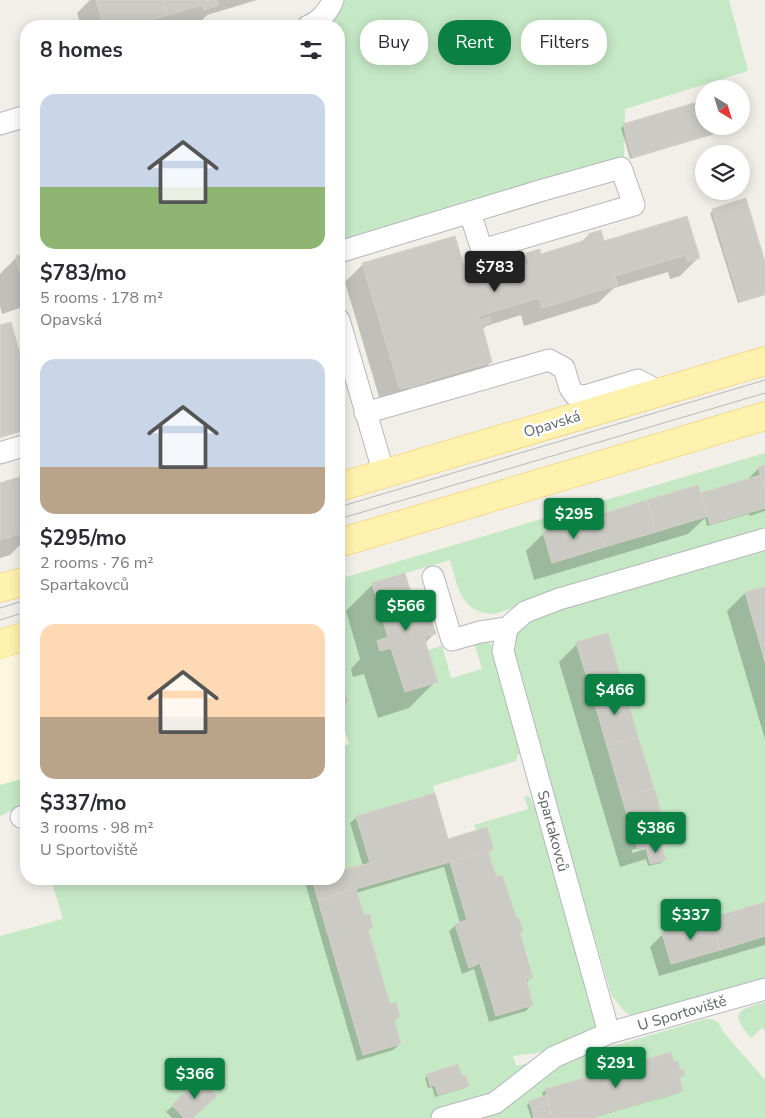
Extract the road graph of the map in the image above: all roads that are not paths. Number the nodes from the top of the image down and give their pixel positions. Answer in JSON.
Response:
{"nodes":[{"id":1,"x":333,"y":0,"type":"edge"},
{"id":2,"x":318,"y":20,"type":"edge"},
{"id":3,"x":20,"y":118,"type":"edge"},
{"id":4,"x":0,"y":124,"type":"edge"},
{"id":5,"x":470,"y":213,"type":"junction"},
{"id":6,"x":345,"y":250,"type":"edge"},
{"id":7,"x":345,"y":342,"type":"edge"},
{"id":8,"x":765,"y":361,"type":"edge"},
{"id":9,"x":660,"y":392,"type":"junction"},
{"id":10,"x":365,"y":414,"type":"junction"},
{"id":11,"x":765,"y":416,"type":"edge"},
{"id":12,"x":20,"y":447,"type":"edge"},
{"id":13,"x":0,"y":453,"type":"edge"},
{"id":14,"x":384,"y":474,"type":"junction"},
{"id":15,"x":345,"y":485,"type":"edge"},
{"id":16,"x":765,"y":539,"type":"edge"},
{"id":17,"x":345,"y":540,"type":"edge"},
{"id":18,"x":433,"y":577,"type":"dead end"},
{"id":19,"x":20,"y":582,"type":"edge"},
{"id":20,"x":0,"y":588,"type":"edge"},
{"id":21,"x":508,"y":628,"type":"junction"},
{"id":22,"x":765,"y":989,"type":"edge"},
{"id":23,"x":609,"y":1034,"type":"junction"},
{"id":24,"x":442,"y":1118,"type":"edge"}],
"edges":[{"from":1,"to":2,"type":"street"},
{"from":3,"to":4,"type":"street"},
{"from":5,"to":5,"type":"street"},
{"from":5,"to":6,"type":"street"},
{"from":7,"to":10,"type":"street"},
{"from":8,"to":9,"type":"main road","name":"Opavská"},
{"from":9,"to":10,"type":"street"},
{"from":9,"to":14,"type":"main road","name":"Opavská"},
{"from":10,"to":14,"type":"street"},
{"from":11,"to":17,"type":"main road"},
{"from":12,"to":13,"type":"street"},
{"from":14,"to":15,"type":"main road","name":"Opavská"},
{"from":16,"to":21,"type":"street"},
{"from":18,"to":21,"type":"street"},
{"from":19,"to":20,"type":"main road"},
{"from":21,"to":23,"type":"street","name":"Spartakovců"},
{"from":22,"to":23,"type":"street","name":"U Sportoviště"},
{"from":23,"to":24,"type":"street","name":"U Sportoviště"}]}
